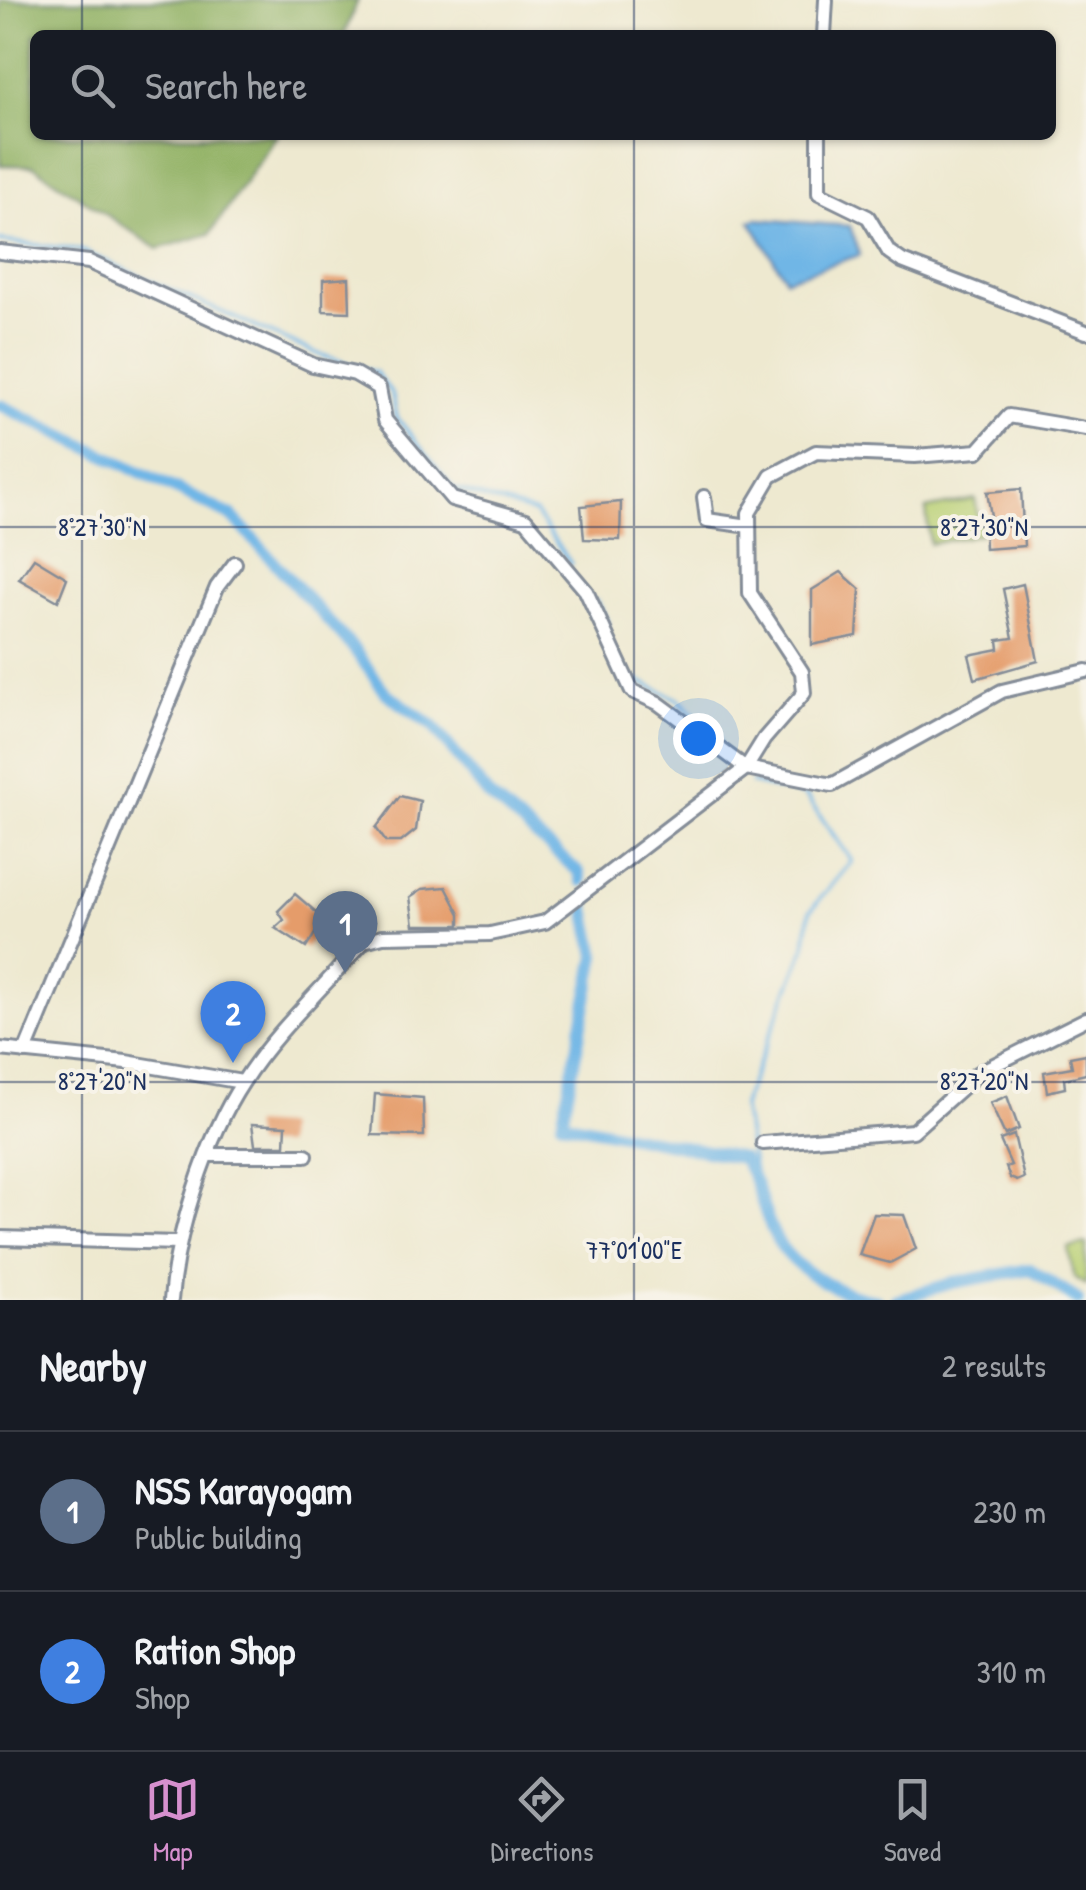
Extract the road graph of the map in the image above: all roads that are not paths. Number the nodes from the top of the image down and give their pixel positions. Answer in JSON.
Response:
{"nodes":[{"id":1,"x":826,"y":0,"type":"edge"},
{"id":2,"x":824,"y":30,"type":"edge"},
{"id":3,"x":819,"y":140,"type":"edge"},
{"id":4,"x":0,"y":252,"type":"edge"},
{"id":5,"x":1086,"y":332,"type":"edge"},
{"id":6,"x":1086,"y":429,"type":"edge"},
{"id":7,"x":704,"y":497,"type":"dead end"},
{"id":8,"x":749,"y":526,"type":"junction"},
{"id":9,"x":235,"y":563,"type":"dead end"},
{"id":10,"x":1086,"y":672,"type":"edge"},
{"id":11,"x":746,"y":768,"type":"junction"},
{"id":12,"x":1086,"y":1019,"type":"edge"},
{"id":13,"x":0,"y":1049,"type":"edge"},
{"id":14,"x":25,"y":1052,"type":"junction"},
{"id":15,"x":242,"y":1082,"type":"junction"},
{"id":16,"x":763,"y":1143,"type":"dead end"},
{"id":17,"x":210,"y":1154,"type":"junction"},
{"id":18,"x":306,"y":1154,"type":"dead end"},
{"id":19,"x":0,"y":1238,"type":"edge"},
{"id":20,"x":178,"y":1243,"type":"junction"},
{"id":21,"x":171,"y":1300,"type":"edge"}],
"edges":[{"from":1,"to":2,"type":"street"},
{"from":3,"to":5,"type":"street"},
{"from":4,"to":11,"type":"street"},
{"from":6,"to":8,"type":"street"},
{"from":7,"to":8,"type":"street"},
{"from":8,"to":11,"type":"street"},
{"from":9,"to":14,"type":"street"},
{"from":10,"to":11,"type":"street"},
{"from":11,"to":15,"type":"street"},
{"from":12,"to":16,"type":"street"},
{"from":13,"to":14,"type":"street"},
{"from":14,"to":15,"type":"street"},
{"from":15,"to":17,"type":"street"},
{"from":17,"to":18,"type":"street"},
{"from":17,"to":20,"type":"street"},
{"from":19,"to":20,"type":"street"},
{"from":20,"to":21,"type":"street"}]}
